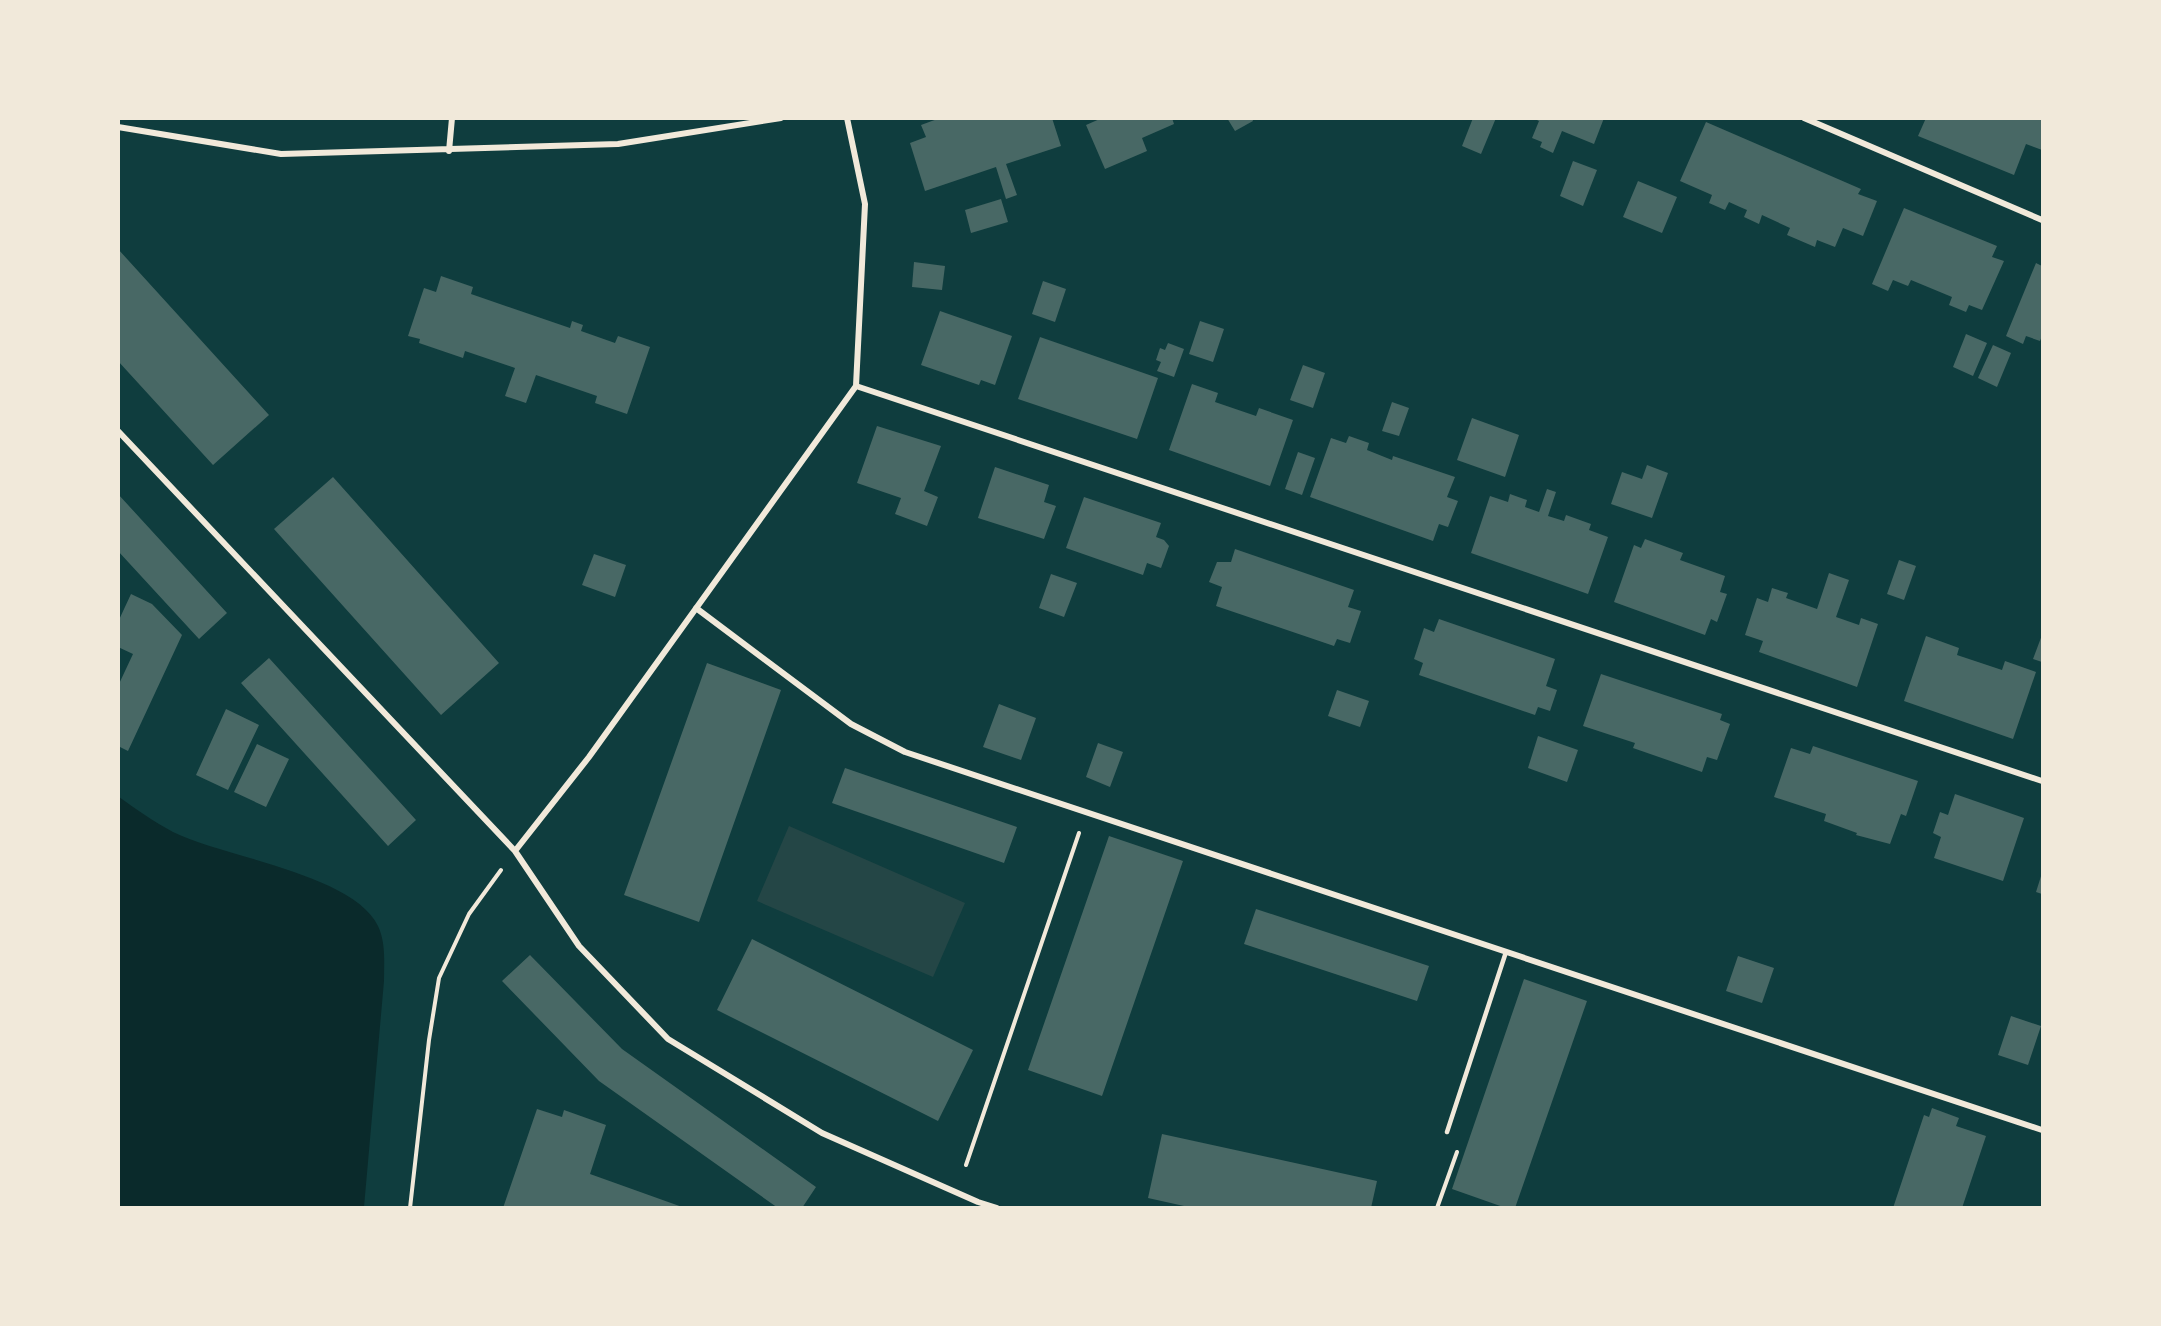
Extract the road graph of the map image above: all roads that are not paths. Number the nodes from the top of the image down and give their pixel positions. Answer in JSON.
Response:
{"nodes":[{"id":1,"x":452,"y":118,"type":"edge"},
{"id":2,"x":781,"y":118,"type":"edge"},
{"id":3,"x":847,"y":118,"type":"edge"},
{"id":4,"x":1804,"y":118,"type":"edge"},
{"id":5,"x":118,"y":127,"type":"edge"},
{"id":6,"x":449,"y":151,"type":"junction"},
{"id":7,"x":2043,"y":220,"type":"edge"},
{"id":8,"x":856,"y":386,"type":"junction"},
{"id":9,"x":118,"y":431,"type":"edge"},
{"id":10,"x":696,"y":608,"type":"junction"},
{"id":11,"x":2043,"y":781,"type":"edge"},
{"id":12,"x":515,"y":851,"type":"junction"},
{"id":13,"x":1506,"y":952,"type":"junction"},
{"id":14,"x":2043,"y":1130,"type":"edge"},
{"id":15,"x":1447,"y":1132,"type":"dead end"},
{"id":16,"x":998,"y":1208,"type":"edge"}],
"edges":[{"from":1,"to":6,"type":"street"},
{"from":2,"to":6,"type":"street"},
{"from":3,"to":8,"type":"street"},
{"from":4,"to":7,"type":"street"},
{"from":5,"to":6,"type":"street"},
{"from":8,"to":10,"type":"street"},
{"from":8,"to":11,"type":"street"},
{"from":9,"to":12,"type":"street"},
{"from":10,"to":12,"type":"street"},
{"from":10,"to":13,"type":"street"},
{"from":12,"to":16,"type":"street"},
{"from":13,"to":14,"type":"street"},
{"from":13,"to":15,"type":"lane"}]}
